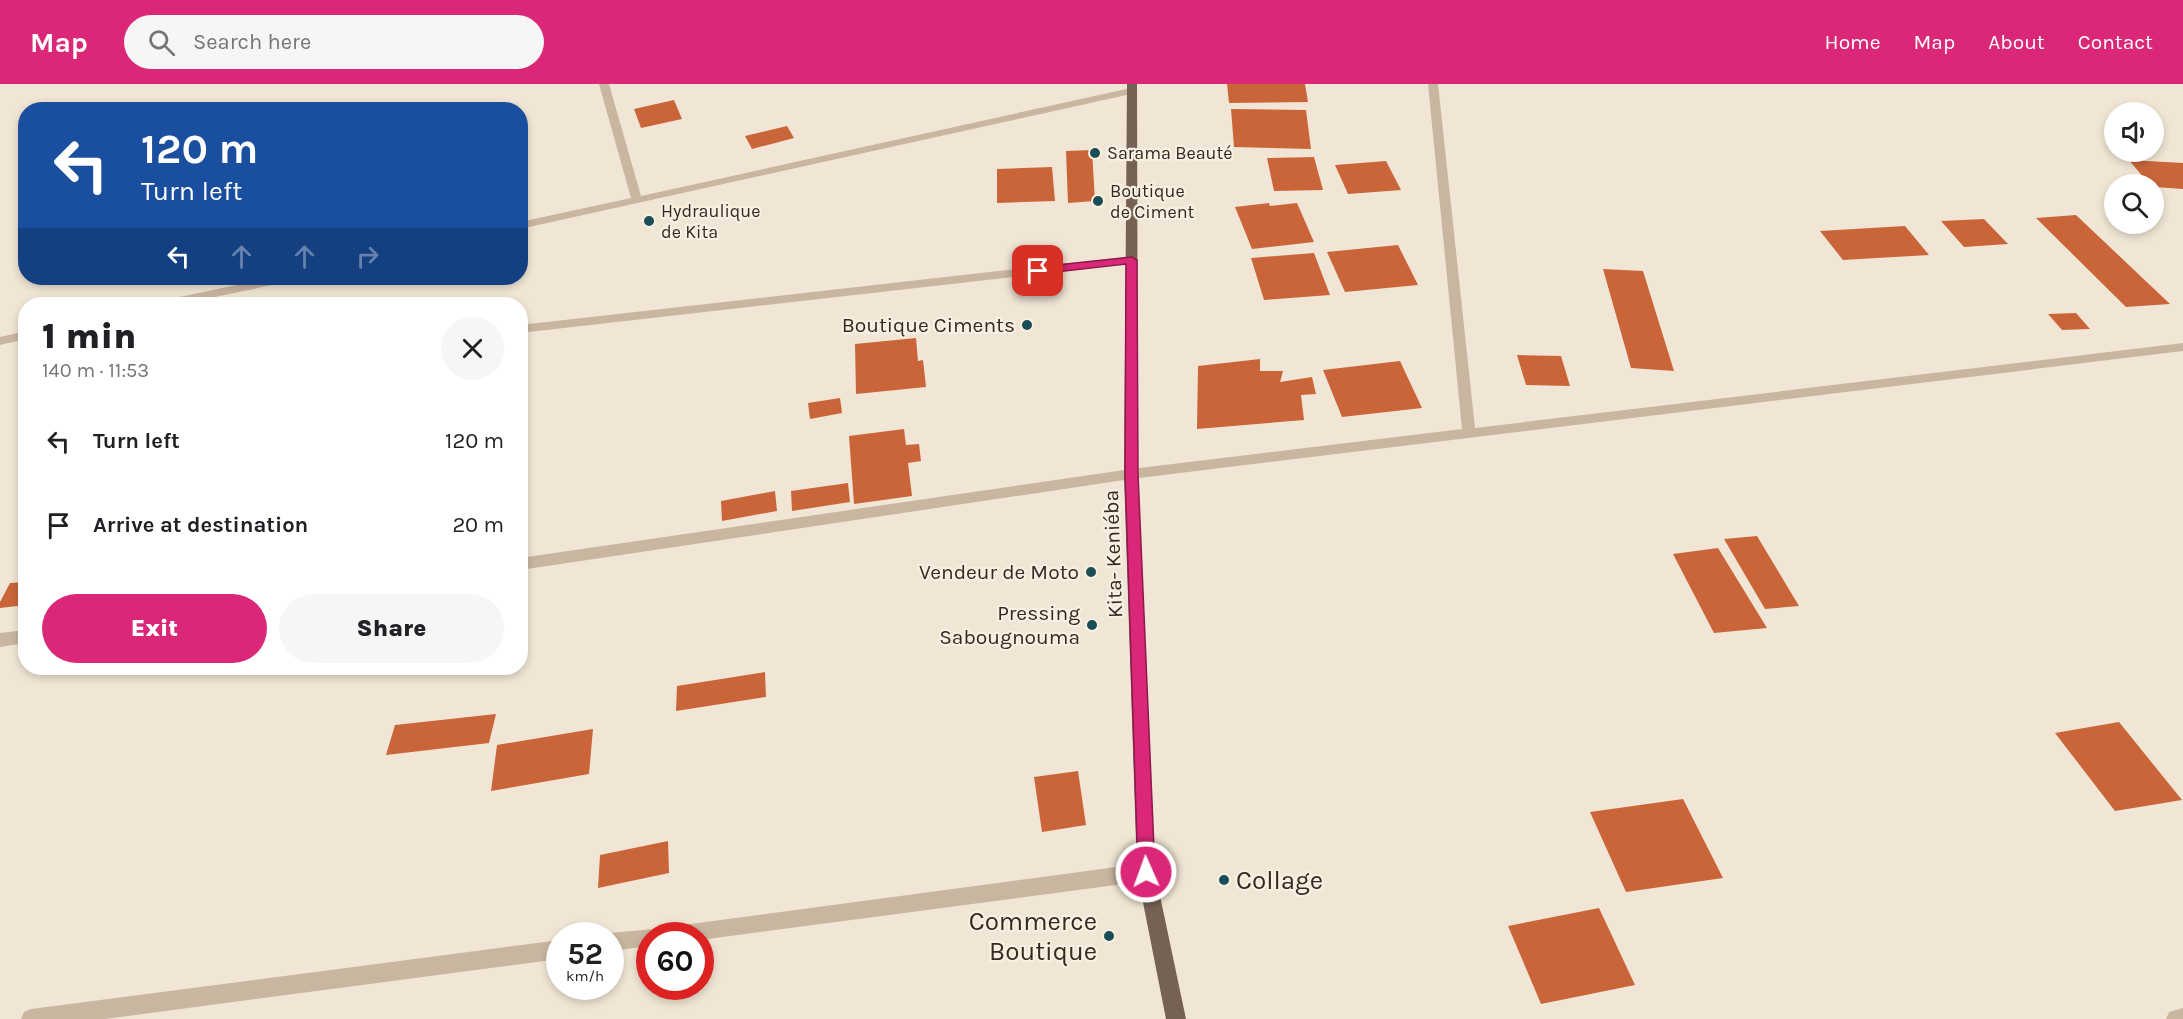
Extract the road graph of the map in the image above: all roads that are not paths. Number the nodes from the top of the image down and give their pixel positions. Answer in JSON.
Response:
{"nodes":[{"id":1,"x":604,"y":84,"type":"edge"},
{"id":2,"x":1433,"y":84,"type":"edge"},
{"id":3,"x":1132,"y":88,"type":"edge"},
{"id":4,"x":638,"y":200,"type":"junction"},
{"id":5,"x":528,"y":224,"type":"edge"},
{"id":6,"x":1132,"y":260,"type":"junction"},
{"id":7,"x":265,"y":285,"type":"edge"},
{"id":8,"x":228,"y":297,"type":"edge"},
{"id":9,"x":528,"y":328,"type":"edge"},
{"id":10,"x":18,"y":337,"type":"edge"},
{"id":11,"x":0,"y":341,"type":"edge"},
{"id":12,"x":2183,"y":347,"type":"edge"},
{"id":13,"x":1469,"y":433,"type":"junction"},
{"id":14,"x":1131,"y":474,"type":"junction"},
{"id":15,"x":528,"y":563,"type":"edge"},
{"id":16,"x":18,"y":637,"type":"edge"},
{"id":17,"x":0,"y":640,"type":"edge"},
{"id":18,"x":1146,"y":872,"type":"junction"},
{"id":19,"x":714,"y":929,"type":"edge"},
{"id":20,"x":546,"y":951,"type":"edge"},
{"id":21,"x":2183,"y":1018,"type":"edge"},
{"id":22,"x":31,"y":1019,"type":"edge"},
{"id":23,"x":1176,"y":1019,"type":"edge"},
{"id":24,"x":2176,"y":1019,"type":"edge"}],
"edges":[{"from":1,"to":4,"type":"street"},
{"from":2,"to":13,"type":"street"},
{"from":3,"to":4,"type":"street"},
{"from":3,"to":6,"type":"main road","name":"Kita- Keniéba"},
{"from":4,"to":5,"type":"street"},
{"from":6,"to":9,"type":"street"},
{"from":6,"to":14,"type":"main road","name":"Kita- Keniéba"},
{"from":7,"to":8,"type":"street"},
{"from":10,"to":11,"type":"street"},
{"from":12,"to":13,"type":"street"},
{"from":13,"to":14,"type":"street"},
{"from":14,"to":15,"type":"street"},
{"from":14,"to":18,"type":"main road","name":"Kita- Keniéba"},
{"from":16,"to":17,"type":"street"},
{"from":18,"to":19,"type":"street"},
{"from":18,"to":23,"type":"main road","name":"Kita- Keniéba"},
{"from":20,"to":22,"type":"street"},
{"from":21,"to":24,"type":"street"}]}
